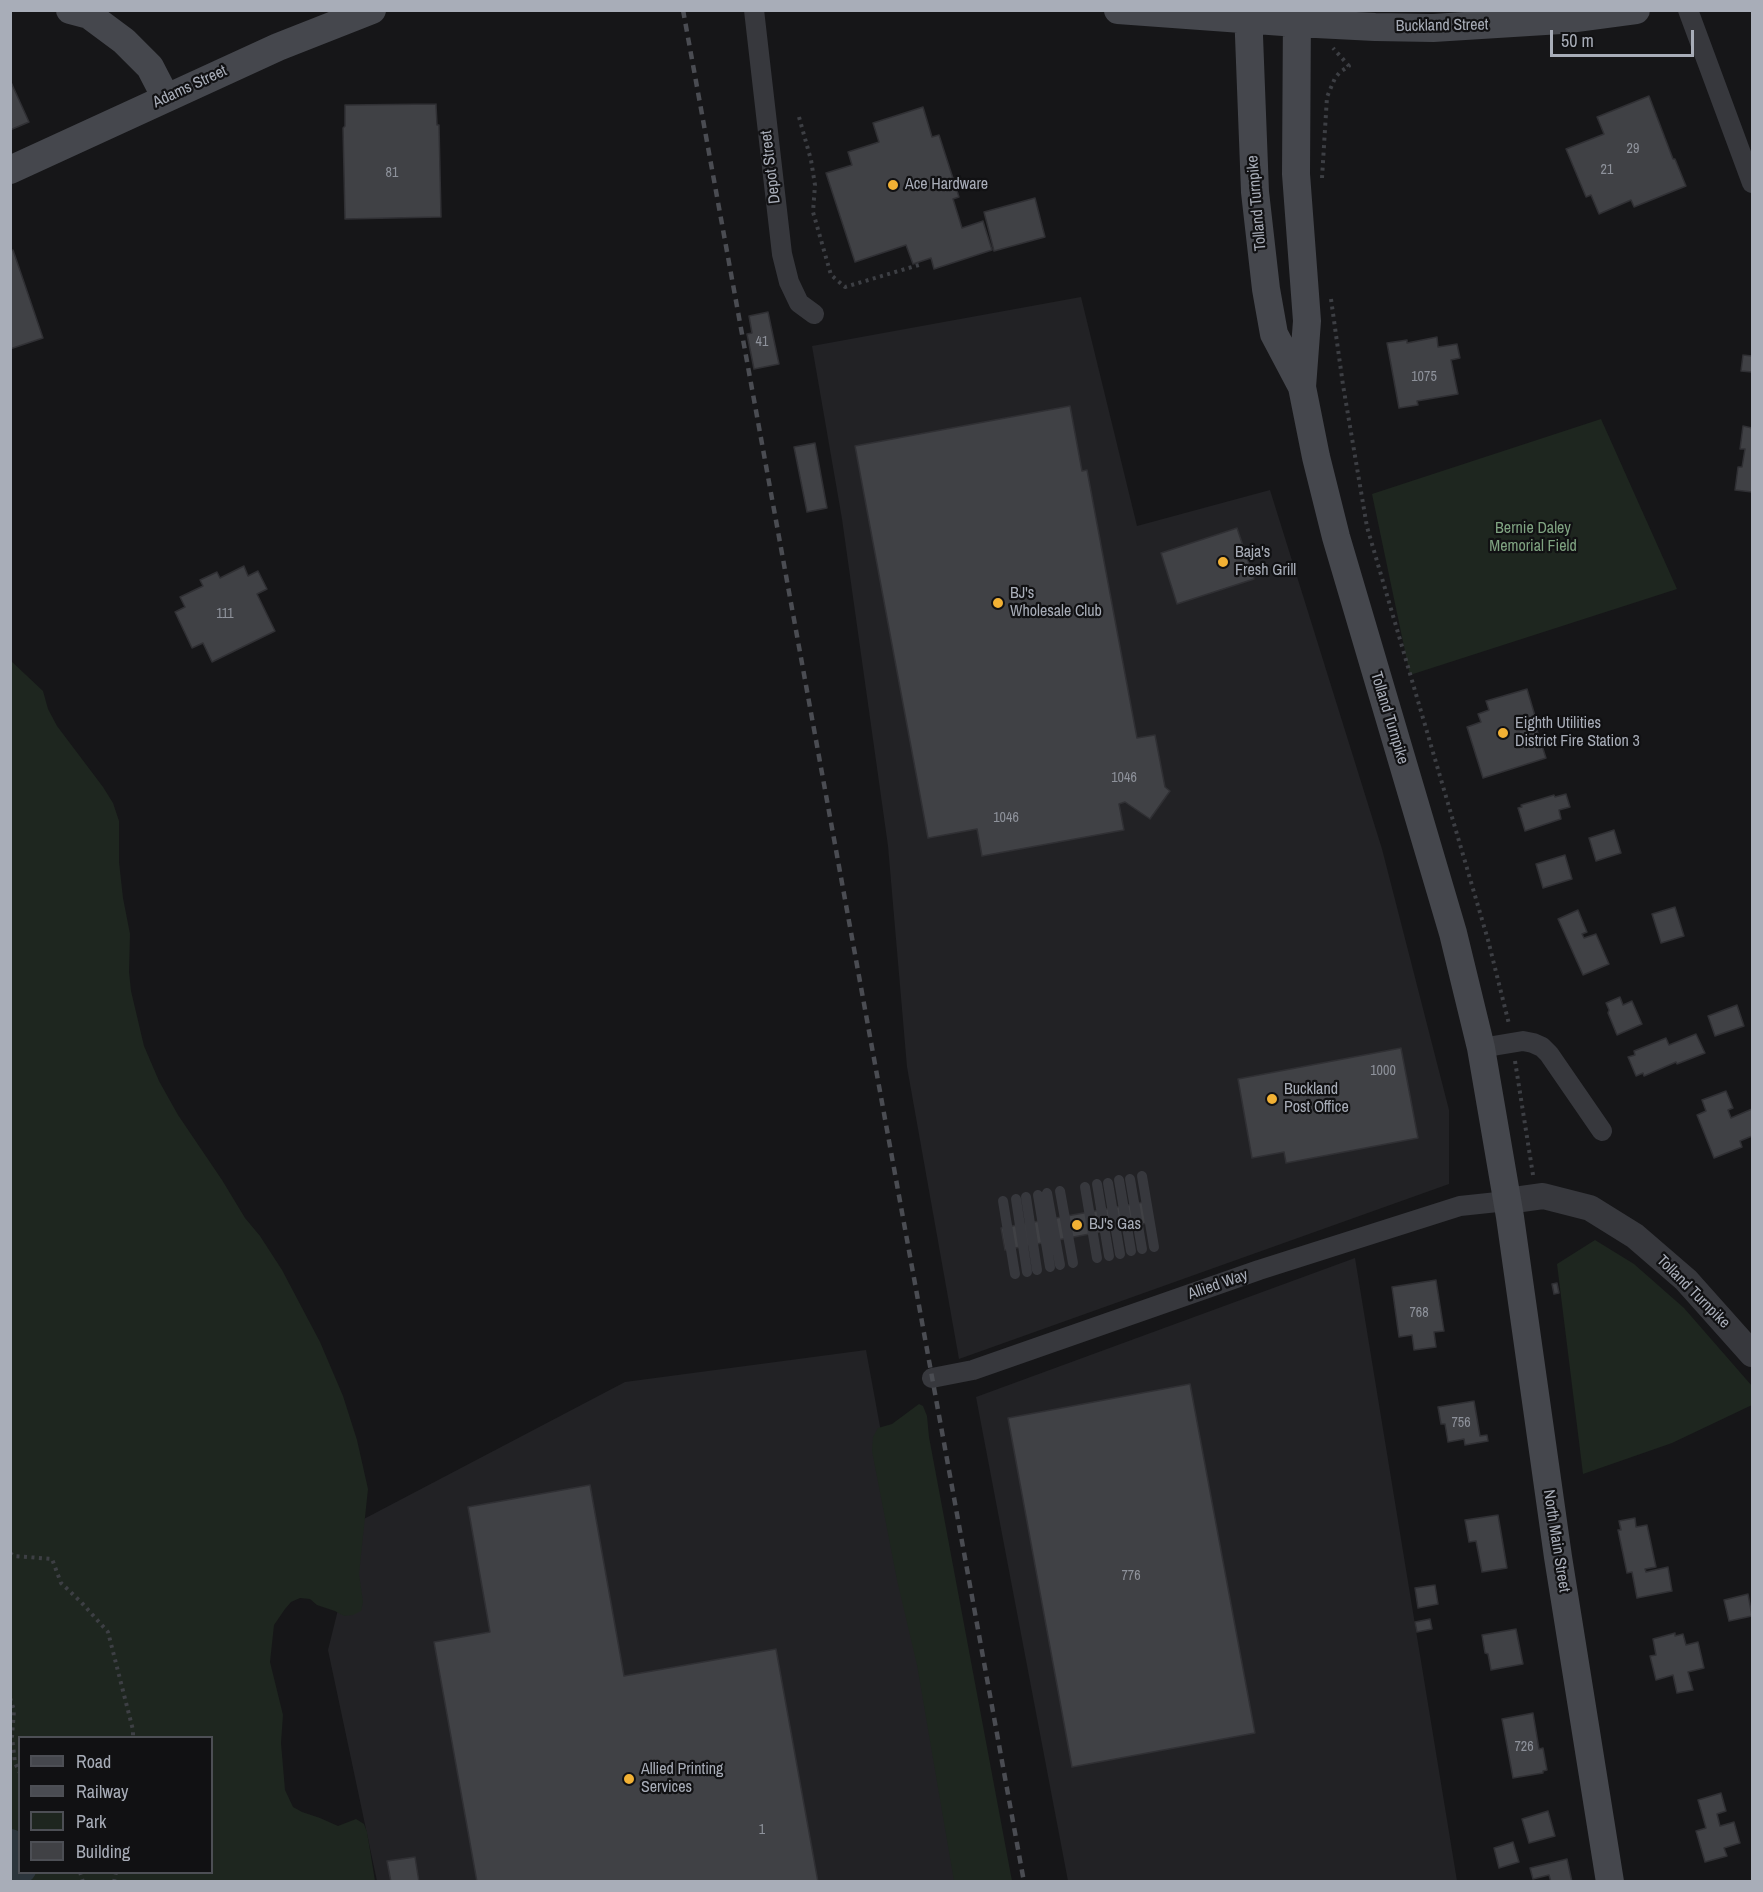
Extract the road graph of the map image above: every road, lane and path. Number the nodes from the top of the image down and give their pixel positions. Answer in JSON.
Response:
{"nodes":[{"id":1,"x":70,"y":10,"type":"edge"},
{"id":2,"x":372,"y":10,"type":"edge"},
{"id":3,"x":754,"y":10,"type":"edge"},
{"id":4,"x":1119,"y":10,"type":"edge"},
{"id":5,"x":1636,"y":10,"type":"edge"},
{"id":6,"x":1688,"y":10,"type":"edge"},
{"id":7,"x":1248,"y":15,"type":"edge"},
{"id":8,"x":1297,"y":17,"type":"edge"},
{"id":9,"x":1349,"y":66,"type":"dead end"},
{"id":10,"x":165,"y":98,"type":"junction"},
{"id":11,"x":799,"y":117,"type":"dead end"},
{"id":12,"x":10,"y":170,"type":"edge"},
{"id":13,"x":1321,"y":182,"type":"dead end"},
{"id":14,"x":1752,"y":183,"type":"edge"},
{"id":15,"x":922,"y":264,"type":"dead end"},
{"id":16,"x":1330,"y":294,"type":"dead end"},
{"id":17,"x":814,"y":314,"type":"dead end"},
{"id":18,"x":1302,"y":387,"type":"junction"},
{"id":19,"x":1512,"y":1042,"type":"junction"},
{"id":20,"x":1481,"y":1048,"type":"junction"},
{"id":21,"x":1602,"y":1131,"type":"dead end"},
{"id":22,"x":1530,"y":1158,"type":"dead end"},
{"id":23,"x":1142,"y":1176,"type":"dead end"},
{"id":24,"x":1085,"y":1187,"type":"dead end"},
{"id":25,"x":1060,"y":1191,"type":"dead end"},
{"id":26,"x":1043,"y":1194,"type":"dead end"},
{"id":27,"x":1021,"y":1198,"type":"dead end"},
{"id":28,"x":1003,"y":1201,"type":"dead end"},
{"id":29,"x":1507,"y":1201,"type":"junction"},
{"id":30,"x":1154,"y":1247,"type":"dead end"},
{"id":31,"x":1125,"y":1252,"type":"joint"},
{"id":32,"x":1097,"y":1258,"type":"dead end"},
{"id":33,"x":1072,"y":1263,"type":"dead end"},
{"id":34,"x":1055,"y":1266,"type":"dead end"},
{"id":35,"x":1032,"y":1271,"type":"dead end"},
{"id":36,"x":1015,"y":1274,"type":"dead end"},
{"id":37,"x":1752,"y":1354,"type":"edge"},
{"id":38,"x":932,"y":1378,"type":"dead end"},
{"id":39,"x":10,"y":1553,"type":"edge"},
{"id":40,"x":10,"y":1698,"type":"edge"},
{"id":41,"x":133,"y":1736,"type":"edge"},
{"id":42,"x":18,"y":1769,"type":"edge"},
{"id":43,"x":1610,"y":1881,"type":"edge"}],
"edges":[{"from":1,"to":10,"type":"main road"},
{"from":2,"to":10,"type":"main road","name":"Adams Street"},
{"from":3,"to":17,"type":"street","name":"Depot Street"},
{"from":4,"to":7,"type":"main road"},
{"from":5,"to":8,"type":"main road","name":"Buckland Street"},
{"from":6,"to":14,"type":"street"},
{"from":7,"to":8,"type":"main road","name":"Buckland Street"},
{"from":7,"to":18,"type":"main road","name":"Tolland Turnpike"},
{"from":8,"to":18,"type":"main road","name":"Tolland Turnpike"},
{"from":9,"to":13,"type":"path"},
{"from":10,"to":12,"type":"main road","name":"Adams Street"},
{"from":11,"to":15,"type":"path"},
{"from":16,"to":19,"type":"path"},
{"from":18,"to":20,"type":"main road","name":"Tolland Turnpike"},
{"from":19,"to":20,"type":"street"},
{"from":19,"to":21,"type":"street"},
{"from":19,"to":22,"type":"path"},
{"from":20,"to":29,"type":"main road","name":"Tolland Turnpike"},
{"from":23,"to":30,"type":"lane"},
{"from":24,"to":32,"type":"lane"},
{"from":25,"to":33,"type":"lane"},
{"from":26,"to":34,"type":"lane"},
{"from":27,"to":35,"type":"lane"},
{"from":28,"to":36,"type":"lane"},
{"from":29,"to":37,"type":"street","name":"Tolland Turnpike"},
{"from":29,"to":38,"type":"street","name":"Allied Way"},
{"from":29,"to":43,"type":"main road","name":"North Main Street"},
{"from":31,"to":31,"type":"lane"},
{"from":39,"to":41,"type":"path"},
{"from":40,"to":42,"type":"path"}]}
